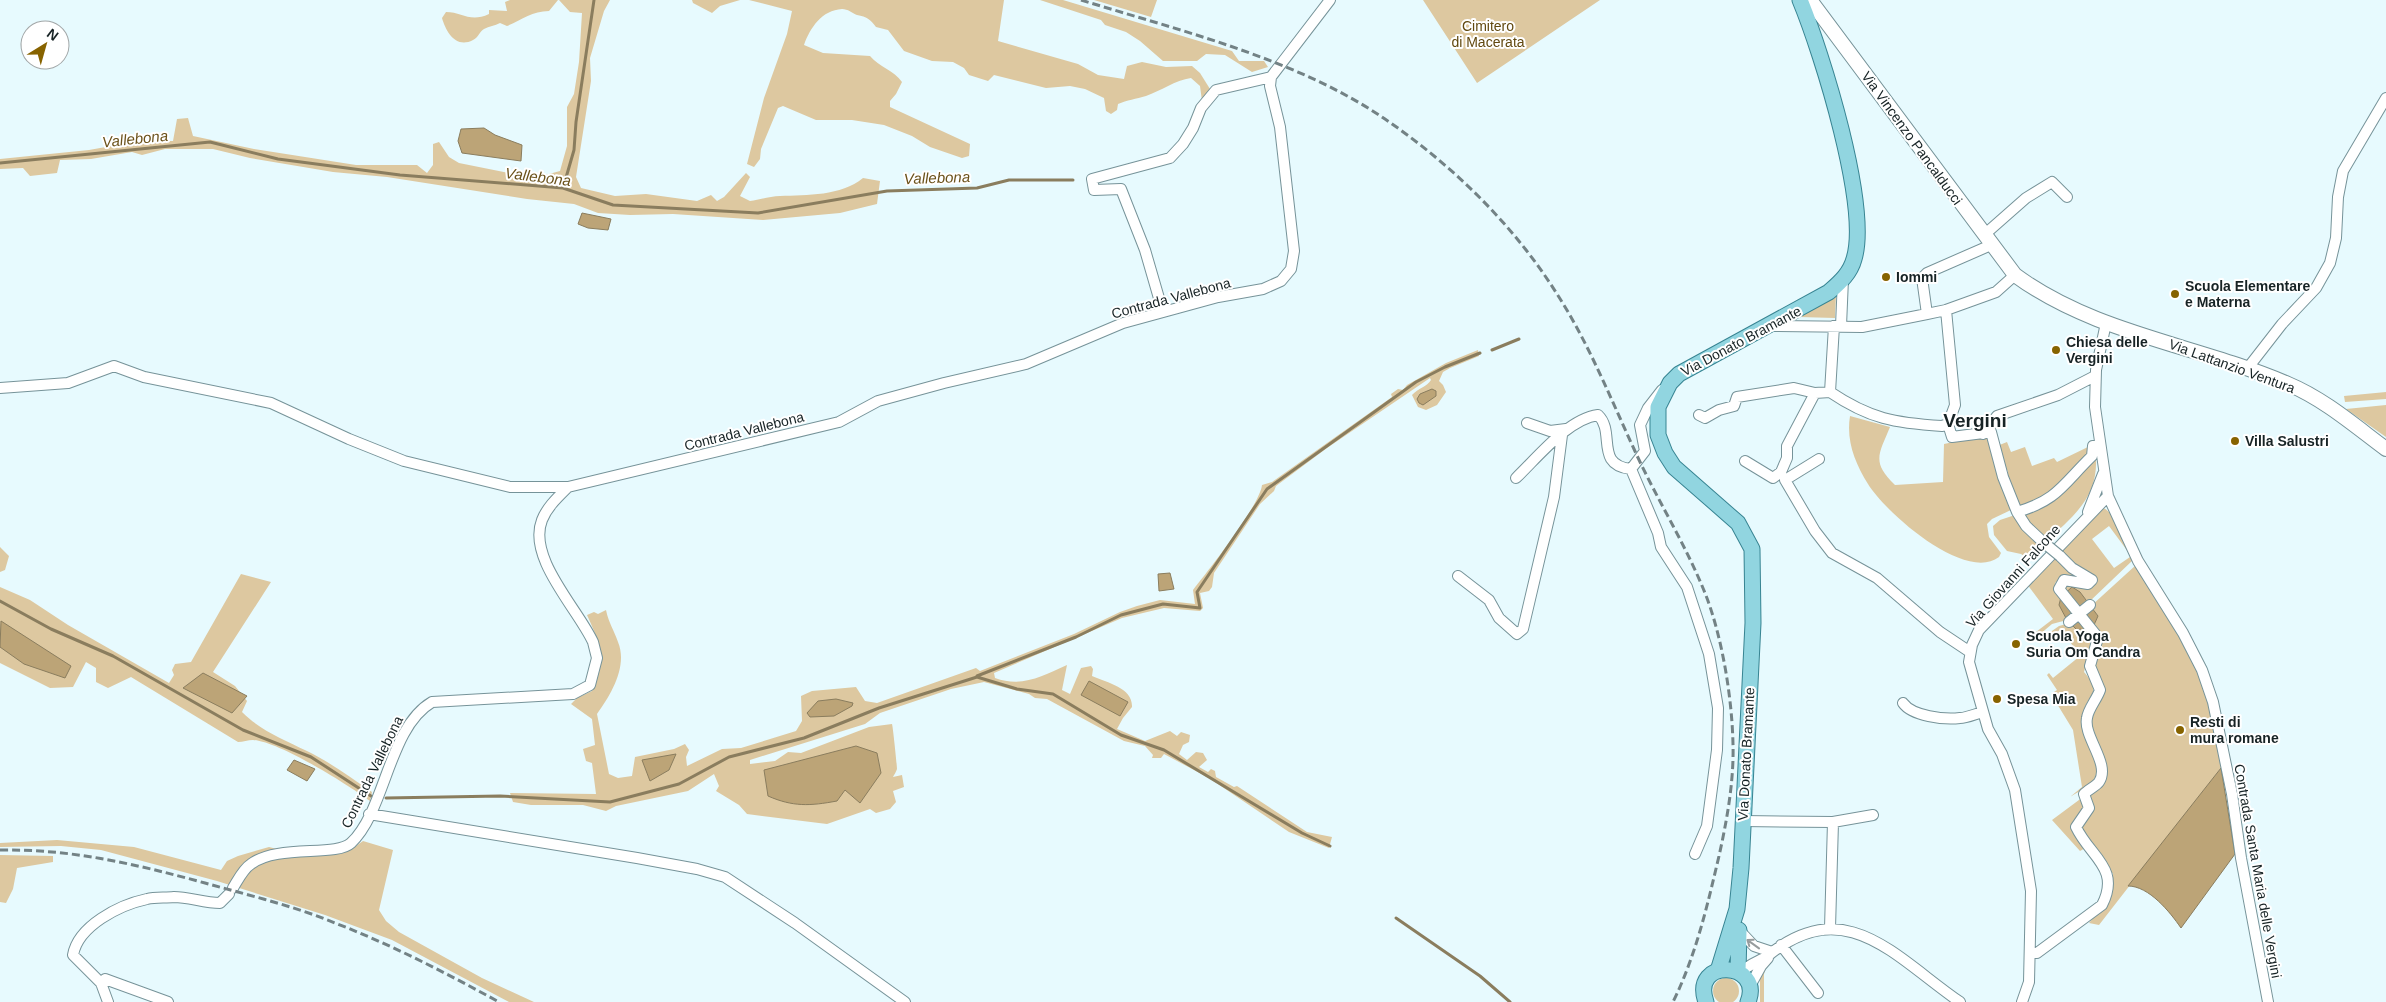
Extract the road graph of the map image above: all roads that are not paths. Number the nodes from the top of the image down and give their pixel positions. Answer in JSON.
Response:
{"nodes":[{"id":1,"x":1330,"y":0,"type":"edge"},
{"id":2,"x":1800,"y":0,"type":"edge"},
{"id":3,"x":1810,"y":0,"type":"edge"},
{"id":4,"x":1271,"y":77,"type":"junction"},
{"id":5,"x":2386,"y":98,"type":"edge"},
{"id":6,"x":2067,"y":197,"type":"dead end"},
{"id":7,"x":1987,"y":240,"type":"junction"},
{"id":8,"x":2015,"y":275,"type":"junction"},
{"id":9,"x":1843,"y":279,"type":"junction"},
{"id":10,"x":1946,"y":310,"type":"junction"},
{"id":11,"x":1163,"y":312,"type":"junction"},
{"id":12,"x":1927,"y":314,"type":"junction"},
{"id":13,"x":2106,"y":324,"type":"junction"},
{"id":14,"x":1766,"y":326,"type":"junction"},
{"id":15,"x":1838,"y":326,"type":"junction"},
{"id":16,"x":2247,"y":369,"type":"junction"},
{"id":17,"x":2095,"y":376,"type":"junction"},
{"id":18,"x":1670,"y":383,"type":"junction"},
{"id":19,"x":0,"y":388,"type":"edge"},
{"id":20,"x":1830,"y":392,"type":"junction"},
{"id":21,"x":1815,"y":393,"type":"junction"},
{"id":22,"x":1700,"y":415,"type":"dead end"},
{"id":23,"x":1528,"y":423,"type":"dead end"},
{"id":24,"x":1948,"y":424,"type":"junction"},
{"id":25,"x":1564,"y":432,"type":"junction"},
{"id":26,"x":1987,"y":433,"type":"junction"},
{"id":27,"x":2099,"y":445,"type":"junction"},
{"id":28,"x":2386,"y":449,"type":"edge"},
{"id":29,"x":1819,"y":459,"type":"dead end"},
{"id":30,"x":1745,"y":461,"type":"dead end"},
{"id":31,"x":1631,"y":469,"type":"junction"},
{"id":32,"x":2104,"y":471,"type":"junction"},
{"id":33,"x":1516,"y":478,"type":"dead end"},
{"id":34,"x":568,"y":487,"type":"junction"},
{"id":35,"x":2108,"y":496,"type":"junction"},
{"id":36,"x":2017,"y":512,"type":"junction"},
{"id":37,"x":2082,"y":521,"type":"junction"},
{"id":38,"x":1458,"y":576,"type":"dead end"},
{"id":39,"x":2090,"y":605,"type":"dead end"},
{"id":40,"x":2079,"y":614,"type":"junction"},
{"id":41,"x":2069,"y":622,"type":"dead end"},
{"id":42,"x":1970,"y":652,"type":"junction"},
{"id":43,"x":1903,"y":703,"type":"dead end"},
{"id":44,"x":1983,"y":712,"type":"junction"},
{"id":45,"x":369,"y":814,"type":"junction"},
{"id":46,"x":1873,"y":815,"type":"dead end"},
{"id":47,"x":1743,"y":821,"type":"junction"},
{"id":48,"x":1833,"y":822,"type":"junction"},
{"id":49,"x":1696,"y":854,"type":"dead end"},
{"id":50,"x":1737,"y":909,"type":"junction"},
{"id":51,"x":1830,"y":928,"type":"junction"},
{"id":52,"x":1739,"y":930,"type":"junction"},
{"id":53,"x":1781,"y":945,"type":"junction"},
{"id":54,"x":1772,"y":952,"type":"junction"},
{"id":55,"x":2031,"y":953,"type":"junction"},
{"id":56,"x":1718,"y":971,"type":"junction"},
{"id":57,"x":1740,"y":973,"type":"junction"},
{"id":58,"x":101,"y":982,"type":"junction"},
{"id":59,"x":1750,"y":986,"type":"junction"},
{"id":60,"x":1818,"y":993,"type":"dead end"},
{"id":61,"x":108,"y":1002,"type":"edge"},
{"id":62,"x":168,"y":1002,"type":"edge"},
{"id":63,"x":905,"y":1002,"type":"edge"},
{"id":64,"x":1706,"y":1002,"type":"edge"},
{"id":65,"x":1748,"y":1002,"type":"edge"},
{"id":66,"x":1960,"y":1002,"type":"edge"},
{"id":67,"x":2022,"y":1002,"type":"edge"},
{"id":68,"x":2268,"y":1002,"type":"edge"}],
"edges":[{"from":1,"to":4,"type":"street"},
{"from":2,"to":9,"type":"main road","name":"Via Donato Bramante"},
{"from":3,"to":7,"type":"main road","name":"Via Vincenzo Pancalducci"},
{"from":4,"to":11,"type":"street","name":"Contrada Vallebona"},
{"from":4,"to":11,"type":"street"},
{"from":5,"to":16,"type":"street"},
{"from":6,"to":7,"type":"street"},
{"from":7,"to":8,"type":"main road","name":"Via Vincenzo Pancalducci"},
{"from":7,"to":12,"type":"street"},
{"from":8,"to":10,"type":"street"},
{"from":8,"to":13,"type":"main road","name":"Via Lattanzio Ventura"},
{"from":9,"to":14,"type":"main road","name":"Via Donato Bramante"},
{"from":9,"to":15,"type":"street"},
{"from":10,"to":12,"type":"street"},
{"from":10,"to":24,"type":"street"},
{"from":11,"to":34,"type":"street","name":"Contrada Vallebona"},
{"from":12,"to":15,"type":"street"},
{"from":13,"to":16,"type":"main road","name":"Via Lattanzio Ventura"},
{"from":13,"to":17,"type":"street","name":"Contrada Santa Maria delle Vergini"},
{"from":14,"to":15,"type":"street"},
{"from":14,"to":18,"type":"main road","name":"Via Donato Bramante"},
{"from":15,"to":20,"type":"street"},
{"from":16,"to":28,"type":"main road","name":"Via Lattanzio Ventura"},
{"from":17,"to":26,"type":"street"},
{"from":17,"to":27,"type":"street","name":"Contrada Santa Maria delle Vergini"},
{"from":18,"to":31,"type":"street"},
{"from":18,"to":47,"type":"main road","name":"Via Donato Bramante"},
{"from":19,"to":34,"type":"street"},
{"from":20,"to":21,"type":"street"},
{"from":20,"to":24,"type":"street"},
{"from":21,"to":22,"type":"street"},
{"from":21,"to":30,"type":"street"},
{"from":23,"to":25,"type":"street"},
{"from":24,"to":26,"type":"street"},
{"from":25,"to":31,"type":"street"},
{"from":25,"to":33,"type":"street"},
{"from":25,"to":38,"type":"street"},
{"from":26,"to":36,"type":"street"},
{"from":27,"to":32,"type":"street","name":"Contrada Santa Maria delle Vergini"},
{"from":27,"to":36,"type":"street"},
{"from":29,"to":42,"type":"street"},
{"from":31,"to":49,"type":"street"},
{"from":32,"to":35,"type":"street","name":"Contrada Santa Maria delle Vergini"},
{"from":32,"to":37,"type":"street","name":"Via Giovanni Falcone"},
{"from":34,"to":45,"type":"street","name":"Contrada Vallebona"},
{"from":35,"to":37,"type":"street","name":"Via Giovanni Falcone"},
{"from":35,"to":68,"type":"street","name":"Contrada Santa Maria delle Vergini"},
{"from":36,"to":40,"type":"street","bridge":true},
{"from":37,"to":42,"type":"street","name":"Via Giovanni Falcone"},
{"from":39,"to":40,"type":"street"},
{"from":40,"to":41,"type":"street"},
{"from":40,"to":55,"type":"street"},
{"from":42,"to":44,"type":"street"},
{"from":43,"to":44,"type":"street"},
{"from":44,"to":55,"type":"street"},
{"from":45,"to":58,"type":"street","name":"Contrada Vallebona"},
{"from":45,"to":63,"type":"street"},
{"from":46,"to":48,"type":"street"},
{"from":47,"to":48,"type":"street"},
{"from":47,"to":50,"type":"main road","name":"Via Donato Bramante"},
{"from":48,"to":51,"type":"street"},
{"from":50,"to":52,"type":"main road","name":"Via Donato Bramante"},
{"from":50,"to":56,"type":"main road","name":"Via Donato Bramante"},
{"from":51,"to":53,"type":"street"},
{"from":51,"to":66,"type":"street"},
{"from":54,"to":52,"type":"street","one_way":true},
{"from":52,"to":57,"type":"main road","name":"Via Donato Bramante"},
{"from":53,"to":54,"type":"street"},
{"from":53,"to":60,"type":"street"},
{"from":54,"to":57,"type":"street"},
{"from":54,"to":59,"type":"street"},
{"from":55,"to":67,"type":"street"},
{"from":56,"to":57,"type":"main road"},
{"from":56,"to":64,"type":"main road","name":"Via Donato Bramante"},
{"from":57,"to":59,"type":"main road"},
{"from":58,"to":61,"type":"street","name":"Contrada Vallebona"},
{"from":58,"to":62,"type":"street"},
{"from":59,"to":65,"type":"main road"}]}
